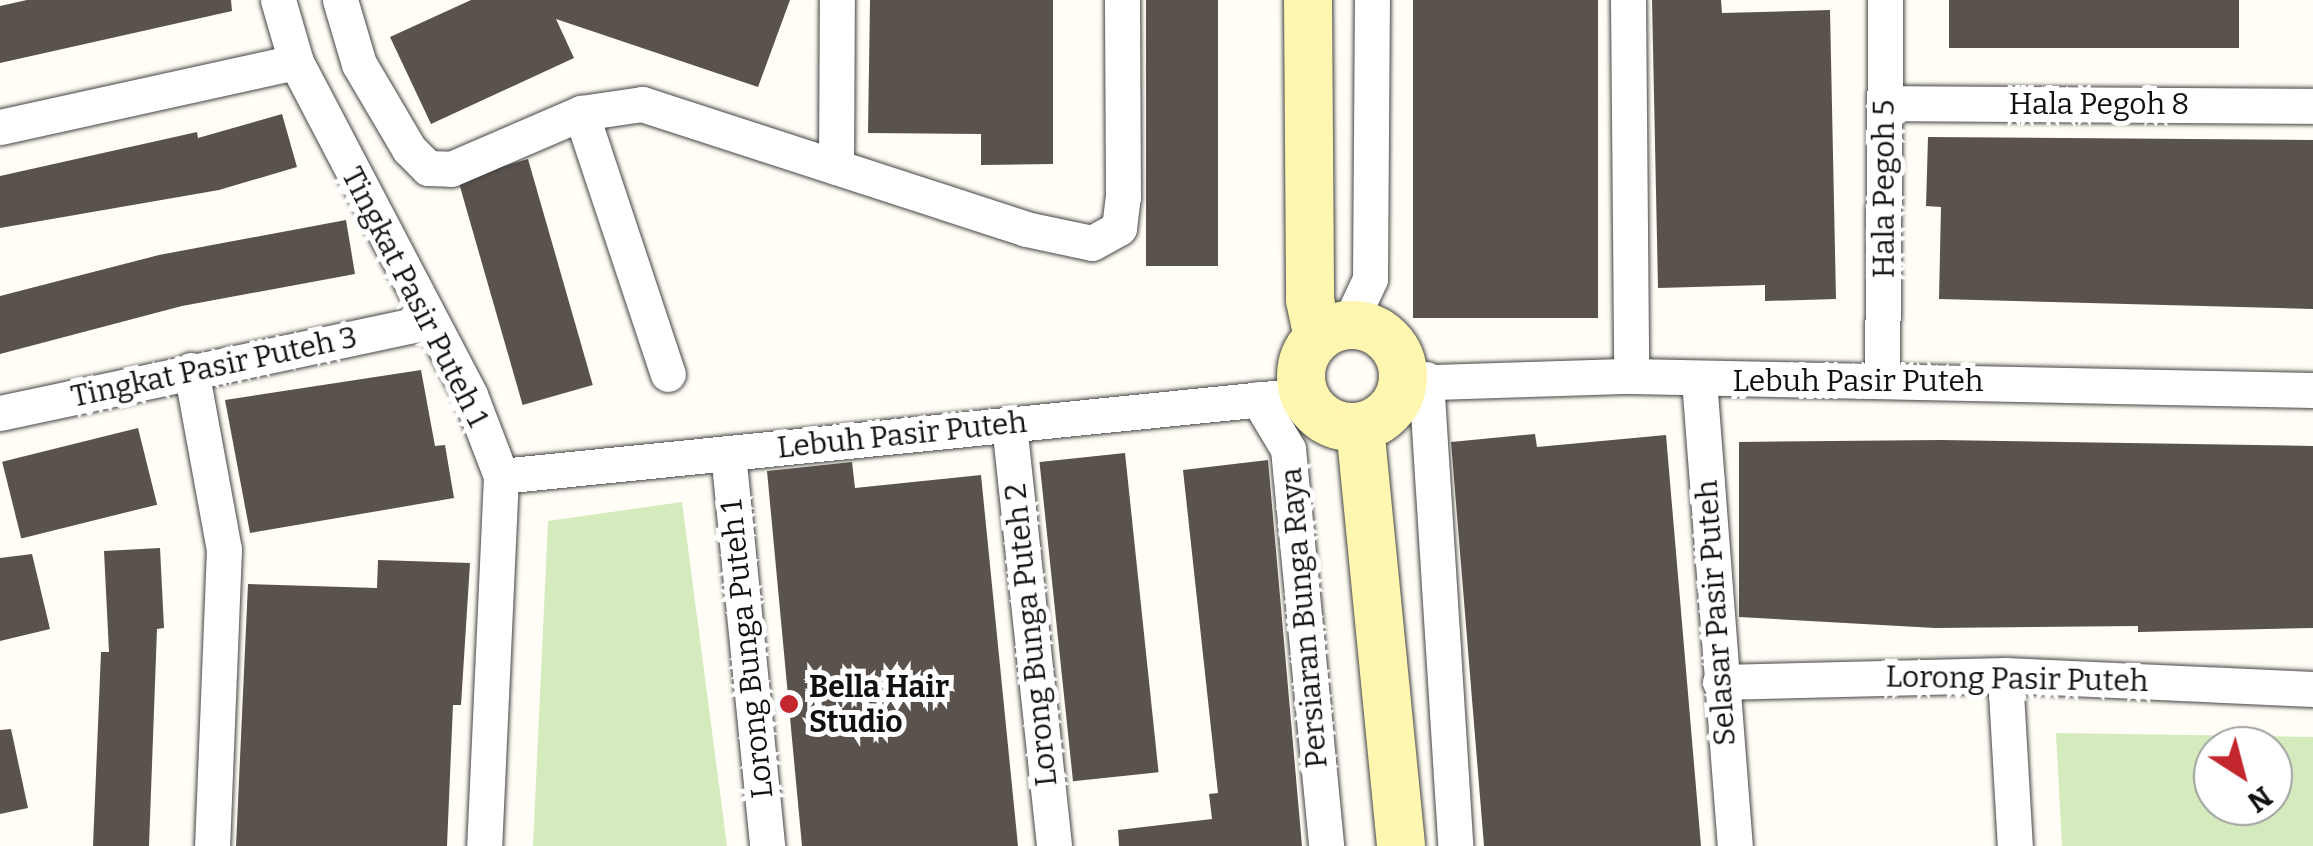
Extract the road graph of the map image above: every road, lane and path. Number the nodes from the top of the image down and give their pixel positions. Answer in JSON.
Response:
{"nodes":[{"id":1,"x":278,"y":0,"type":"edge"},
{"id":2,"x":340,"y":0,"type":"edge"},
{"id":3,"x":837,"y":0,"type":"edge"},
{"id":4,"x":1122,"y":0,"type":"edge"},
{"id":5,"x":1308,"y":0,"type":"edge"},
{"id":6,"x":1372,"y":0,"type":"edge"},
{"id":7,"x":1628,"y":0,"type":"edge"},
{"id":8,"x":1886,"y":0,"type":"edge"},
{"id":9,"x":296,"y":62,"type":"junction"},
{"id":10,"x":1884,"y":103,"type":"junction"},
{"id":11,"x":2313,"y":106,"type":"edge"},
{"id":12,"x":582,"y":113,"type":"junction"},
{"id":13,"x":0,"y":127,"type":"edge"},
{"id":14,"x":836,"y":167,"type":"junction"},
{"id":15,"x":428,"y":322,"type":"junction"},
{"id":16,"x":1333,"y":330,"type":"junction"},
{"id":17,"x":190,"y":370,"type":"junction"},
{"id":18,"x":668,"y":374,"type":"dead end"},
{"id":19,"x":1631,"y":376,"type":"junction"},
{"id":20,"x":1882,"y":379,"type":"junction"},
{"id":21,"x":1699,"y":380,"type":"junction"},
{"id":22,"x":1414,"y":381,"type":"junction"},
{"id":23,"x":2313,"y":390,"type":"edge"},
{"id":24,"x":1281,"y":397,"type":"junction"},
{"id":25,"x":0,"y":413,"type":"edge"},
{"id":26,"x":1008,"y":424,"type":"junction"},
{"id":27,"x":1360,"y":427,"type":"junction"},
{"id":28,"x":728,"y":453,"type":"junction"},
{"id":29,"x":501,"y":476,"type":"junction"},
{"id":30,"x":2004,"y":675,"type":"junction"},
{"id":31,"x":1720,"y":682,"type":"junction"},
{"id":32,"x":2313,"y":689,"type":"edge"},
{"id":33,"x":212,"y":846,"type":"edge"},
{"id":34,"x":484,"y":846,"type":"edge"},
{"id":35,"x":767,"y":846,"type":"edge"},
{"id":36,"x":1054,"y":846,"type":"edge"},
{"id":37,"x":1326,"y":846,"type":"edge"},
{"id":38,"x":1401,"y":846,"type":"edge"},
{"id":39,"x":1455,"y":846,"type":"edge"},
{"id":40,"x":1735,"y":846,"type":"edge"},
{"id":41,"x":2015,"y":846,"type":"edge"}],
"edges":[{"from":1,"to":9,"type":"street","name":"Tingkat Pasir Puteh 1"},
{"from":2,"to":12,"type":"street"},
{"from":3,"to":14,"type":"street"},
{"from":4,"to":14,"type":"street"},
{"from":5,"to":16,"type":"street"},
{"from":6,"to":16,"type":"street"},
{"from":7,"to":19,"type":"street"},
{"from":8,"to":10,"type":"street","name":"Hala Pegoh 5"},
{"from":9,"to":13,"type":"street"},
{"from":9,"to":15,"type":"street","name":"Tingkat Pasir Puteh 1"},
{"from":10,"to":11,"type":"street","name":"Hala Pegoh 8"},
{"from":10,"to":20,"type":"street","name":"Hala Pegoh 5"},
{"from":12,"to":14,"type":"street"},
{"from":12,"to":18,"type":"street"},
{"from":15,"to":17,"type":"street","name":"Tingkat Pasir Puteh 3"},
{"from":15,"to":29,"type":"street","name":"Tingkat Pasir Puteh 1"},
{"from":16,"to":22,"type":"street"},
{"from":16,"to":24,"type":"street"},
{"from":17,"to":25,"type":"street","name":"Tingkat Pasir Puteh 3"},
{"from":17,"to":33,"type":"street"},
{"from":19,"to":21,"type":"street","name":"Lebuh Pasir Puteh"},
{"from":19,"to":22,"type":"street","name":"Lebuh Pasir Puteh"},
{"from":20,"to":21,"type":"street","name":"Lebuh Pasir Puteh"},
{"from":20,"to":23,"type":"street","name":"Lebuh Pasir Puteh"},
{"from":21,"to":31,"type":"street","name":"Selasar Pasir Puteh"},
{"from":22,"to":27,"type":"street"},
{"from":22,"to":39,"type":"street"},
{"from":24,"to":26,"type":"street","name":"Lebuh Pasir Puteh"},
{"from":24,"to":27,"type":"street"},
{"from":24,"to":37,"type":"street","name":"Persiaran Bunga Raya"},
{"from":26,"to":28,"type":"street","name":"Lebuh Pasir Puteh"},
{"from":26,"to":36,"type":"street","name":"Lorong Bunga Puteh 2"},
{"from":27,"to":38,"type":"street"},
{"from":28,"to":29,"type":"street","name":"Lebuh Pasir Puteh"},
{"from":28,"to":35,"type":"street","name":"Lorong Bunga Puteh 1"},
{"from":29,"to":34,"type":"street","name":"Tingkat Pasir Puteh 1"},
{"from":30,"to":31,"type":"street","name":"Lorong Pasir Puteh"},
{"from":30,"to":32,"type":"street","name":"Lorong Pasir Puteh"},
{"from":30,"to":41,"type":"street"},
{"from":31,"to":40,"type":"street","name":"Selasar Pasir Puteh"}]}
